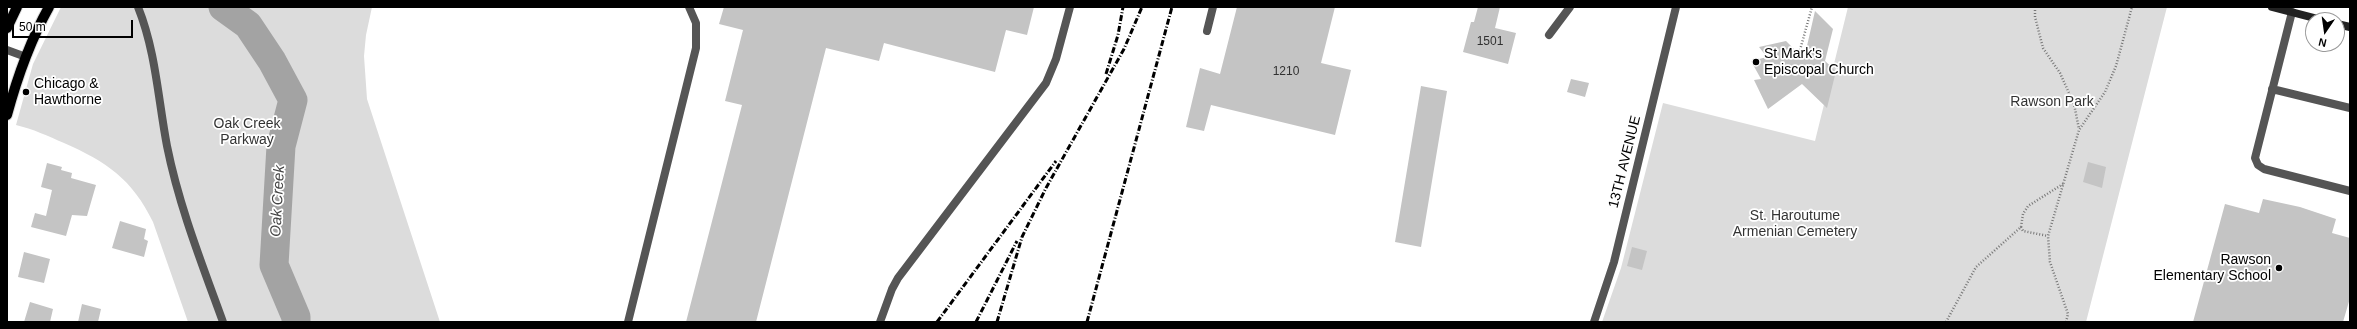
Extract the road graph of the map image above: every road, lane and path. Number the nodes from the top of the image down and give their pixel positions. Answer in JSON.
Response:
{"nodes":[{"id":1,"x":17,"y":7,"type":"edge"},
{"id":2,"x":49,"y":7,"type":"edge"},
{"id":3,"x":138,"y":7,"type":"edge"},
{"id":4,"x":689,"y":7,"type":"edge"},
{"id":5,"x":1070,"y":7,"type":"edge"},
{"id":6,"x":1213,"y":7,"type":"edge"},
{"id":7,"x":1570,"y":7,"type":"edge"},
{"id":8,"x":1676,"y":7,"type":"edge"},
{"id":9,"x":1812,"y":7,"type":"edge"},
{"id":10,"x":2035,"y":7,"type":"edge"},
{"id":11,"x":2132,"y":7,"type":"edge"},
{"id":12,"x":2272,"y":7,"type":"edge"},
{"id":13,"x":2292,"y":12,"type":"junction"},
{"id":14,"x":2305,"y":15,"type":"edge"},
{"id":15,"x":7,"y":28,"type":"edge"},
{"id":16,"x":1207,"y":31,"type":"dead end"},
{"id":17,"x":1549,"y":35,"type":"dead end"},
{"id":18,"x":7,"y":50,"type":"edge"},
{"id":19,"x":1800,"y":50,"type":"dead end"},
{"id":20,"x":26,"y":57,"type":"junction"},
{"id":21,"x":2272,"y":89,"type":"junction"},
{"id":22,"x":2350,"y":108,"type":"edge"},
{"id":23,"x":7,"y":115,"type":"edge"},
{"id":24,"x":2079,"y":130,"type":"junction"},
{"id":25,"x":2064,"y":184,"type":"junction"},
{"id":26,"x":2350,"y":191,"type":"edge"},
{"id":27,"x":2021,"y":227,"type":"junction"},
{"id":28,"x":2048,"y":236,"type":"junction"},
{"id":29,"x":223,"y":322,"type":"edge"},
{"id":30,"x":628,"y":322,"type":"edge"},
{"id":31,"x":880,"y":322,"type":"edge"},
{"id":32,"x":1594,"y":322,"type":"edge"},
{"id":33,"x":1946,"y":322,"type":"edge"},
{"id":34,"x":2066,"y":322,"type":"edge"}],
"edges":[{"from":1,"to":15,"type":"main road"},
{"from":2,"to":20,"type":"main road"},
{"from":3,"to":29,"type":"street"},
{"from":4,"to":30,"type":"street"},
{"from":5,"to":31,"type":"street"},
{"from":6,"to":16,"type":"street"},
{"from":7,"to":17,"type":"street"},
{"from":8,"to":32,"type":"street","name":"13TH AVENUE"},
{"from":9,"to":19,"type":"path"},
{"from":10,"to":24,"type":"path"},
{"from":11,"to":24,"type":"path"},
{"from":12,"to":13,"type":"main road"},
{"from":13,"to":14,"type":"main road"},
{"from":13,"to":21,"type":"street"},
{"from":18,"to":20,"type":"street"},
{"from":20,"to":23,"type":"main road"},
{"from":21,"to":22,"type":"street"},
{"from":21,"to":26,"type":"street"},
{"from":24,"to":25,"type":"path"},
{"from":25,"to":27,"type":"path"},
{"from":25,"to":28,"type":"path"},
{"from":27,"to":28,"type":"path"},
{"from":27,"to":33,"type":"path"},
{"from":28,"to":34,"type":"path"}]}
